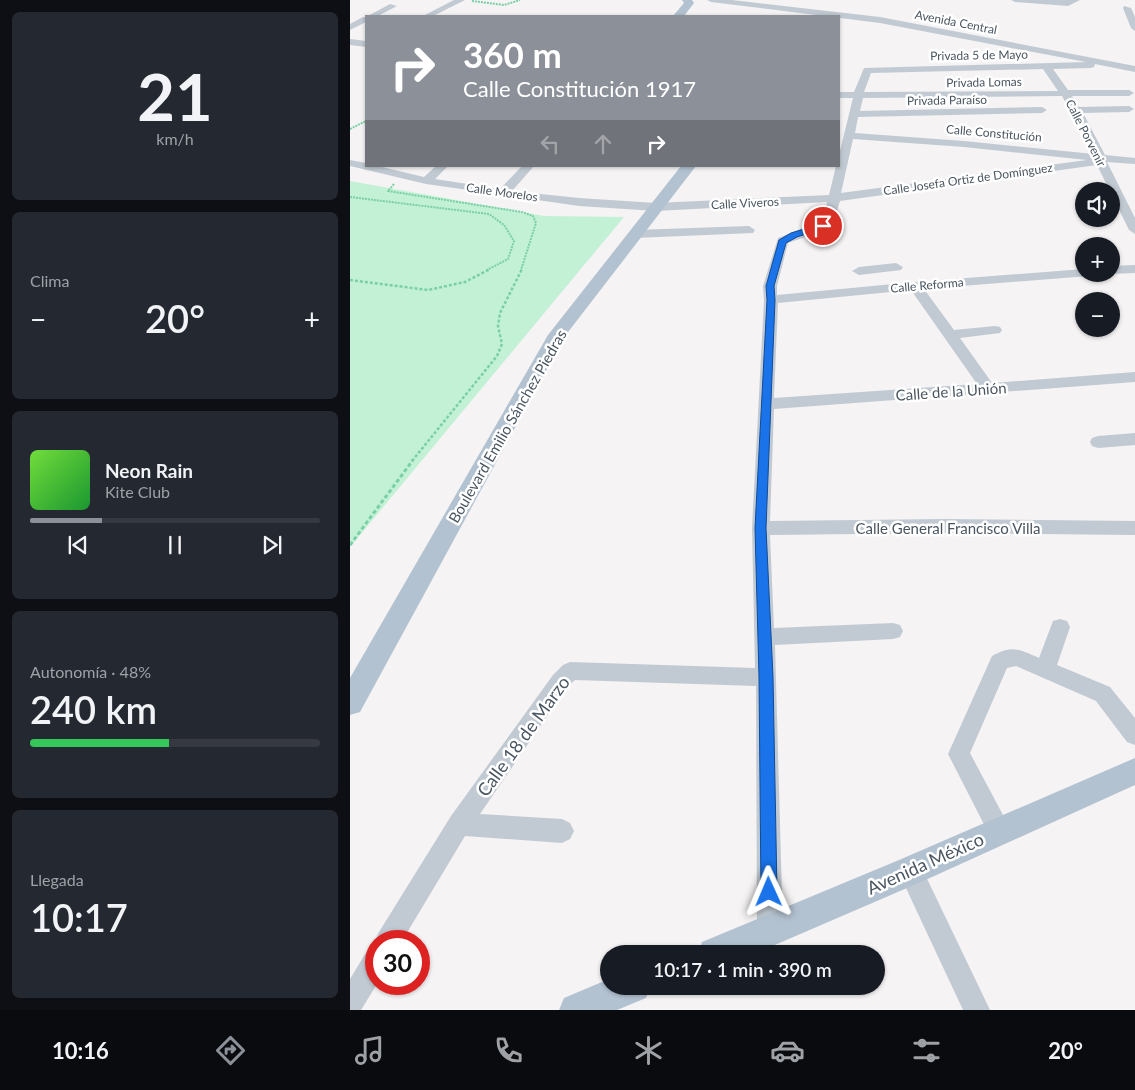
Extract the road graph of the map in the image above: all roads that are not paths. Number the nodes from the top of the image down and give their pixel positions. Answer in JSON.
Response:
{"nodes":[{"id":1,"x":461,"y":0,"type":"edge"},
{"id":2,"x":687,"y":0,"type":"edge"},
{"id":3,"x":711,"y":0,"type":"edge"},
{"id":4,"x":1015,"y":0,"type":"edge"},
{"id":5,"x":1076,"y":0,"type":"edge"},
{"id":6,"x":393,"y":6,"type":"dead end"},
{"id":7,"x":1130,"y":11,"type":"edge"},
{"id":8,"x":374,"y":15,"type":"edge"},
{"id":9,"x":429,"y":15,"type":"edge"},
{"id":10,"x":679,"y":15,"type":"edge"},
{"id":11,"x":365,"y":20,"type":"edge"},
{"id":12,"x":350,"y":27,"type":"edge"},
{"id":13,"x":1135,"y":28,"type":"edge"},
{"id":14,"x":350,"y":42,"type":"edge"},
{"id":15,"x":365,"y":44,"type":"edge"},
{"id":16,"x":1046,"y":66,"type":"junction"},
{"id":17,"x":1135,"y":69,"type":"edge"},
{"id":18,"x":1053,"y":76,"type":"junction"},
{"id":19,"x":865,"y":82,"type":"junction"},
{"id":20,"x":1129,"y":93,"type":"dead end"},
{"id":21,"x":1066,"y":94,"type":"junction"},
{"id":22,"x":840,"y":95,"type":"edge"},
{"id":23,"x":1129,"y":109,"type":"dead end"},
{"id":24,"x":1042,"y":110,"type":"dead end"},
{"id":25,"x":1076,"y":110,"type":"junction"},
{"id":26,"x":853,"y":114,"type":"junction"},
{"id":27,"x":845,"y":142,"type":"edge"},
{"id":28,"x":1101,"y":159,"type":"junction"},
{"id":29,"x":1135,"y":161,"type":"edge"},
{"id":30,"x":350,"y":164,"type":"edge"},
{"id":31,"x":442,"y":167,"type":"edge"},
{"id":32,"x":528,"y":167,"type":"edge"},
{"id":33,"x":688,"y":167,"type":"edge"},
{"id":34,"x":426,"y":181,"type":"junction"},
{"id":35,"x":504,"y":193,"type":"junction"},
{"id":36,"x":834,"y":198,"type":"junction"},
{"id":37,"x":656,"y":207,"type":"junction"},
{"id":38,"x":749,"y":230,"type":"dead end"},
{"id":39,"x":1135,"y":230,"type":"edge"},
{"id":40,"x":635,"y":234,"type":"junction"},
{"id":41,"x":1135,"y":269,"type":"edge"},
{"id":42,"x":1120,"y":270,"type":"edge"},
{"id":43,"x":859,"y":271,"type":"dead end"},
{"id":44,"x":1075,"y":274,"type":"edge"},
{"id":45,"x":911,"y":286,"type":"junction"},
{"id":46,"x":771,"y":300,"type":"junction"},
{"id":47,"x":995,"y":330,"type":"dead end"},
{"id":48,"x":951,"y":336,"type":"junction"},
{"id":49,"x":1135,"y":377,"type":"edge"},
{"id":50,"x":989,"y":388,"type":"junction"},
{"id":51,"x":767,"y":404,"type":"junction"},
{"id":52,"x":1135,"y":439,"type":"edge"},
{"id":53,"x":1098,"y":442,"type":"dead end"},
{"id":54,"x":760,"y":528,"type":"junction"},
{"id":55,"x":1135,"y":528,"type":"edge"},
{"id":56,"x":1060,"y":627,"type":"dead end"},
{"id":57,"x":893,"y":631,"type":"dead end"},
{"id":58,"x":764,"y":637,"type":"junction"},
{"id":59,"x":1045,"y":670,"type":"junction"},
{"id":60,"x":766,"y":677,"type":"junction"},
{"id":61,"x":350,"y":703,"type":"edge"},
{"id":62,"x":1135,"y":735,"type":"edge"},
{"id":63,"x":1135,"y":771,"type":"edge"},
{"id":64,"x":459,"y":824,"type":"junction"},
{"id":65,"x":999,"y":830,"type":"junction"},
{"id":66,"x":562,"y":831,"type":"dead end"},
{"id":67,"x":910,"y":871,"type":"junction"},
{"id":68,"x":395,"y":930,"type":"edge"},
{"id":69,"x":770,"y":931,"type":"junction"},
{"id":70,"x":736,"y":945,"type":"edge"},
{"id":71,"x":365,"y":979,"type":"edge"},
{"id":72,"x":612,"y":995,"type":"edge"},
{"id":73,"x":350,"y":1004,"type":"edge"},
{"id":74,"x":576,"y":1010,"type":"edge"},
{"id":75,"x":977,"y":1010,"type":"edge"}],
"edges":[{"from":1,"to":9,"type":"street"},
{"from":2,"to":10,"type":"main road"},
{"from":3,"to":17,"type":"street","name":"Avenida Central"},
{"from":4,"to":5,"type":"street"},
{"from":6,"to":8,"type":"street"},
{"from":7,"to":13,"type":"street"},
{"from":11,"to":12,"type":"street"},
{"from":14,"to":15,"type":"street"},
{"from":16,"to":18,"type":"street","name":"Calle Porvenir"},
{"from":16,"to":18,"type":"street","name":"Privada 5 de Mayo"},
{"from":16,"to":19,"type":"street","name":"Privada 5 de Mayo"},
{"from":18,"to":21,"type":"street","name":"Calle Porvenir"},
{"from":19,"to":21,"type":"street","name":"Privada Lomas"},
{"from":19,"to":22,"type":"street","name":"Privada Lomas"},
{"from":19,"to":26,"type":"street"},
{"from":20,"to":21,"type":"street","name":"Privada Lomas"},
{"from":21,"to":25,"type":"street","name":"Calle Porvenir"},
{"from":23,"to":25,"type":"street"},
{"from":24,"to":26,"type":"street","name":"Privada Paraíso"},
{"from":25,"to":28,"type":"street","name":"Calle Porvenir"},
{"from":26,"to":27,"type":"street"},
{"from":27,"to":28,"type":"street","name":"Calle Constitución"},
{"from":27,"to":36,"type":"street"},
{"from":28,"to":29,"type":"street","name":"Calle Constitución"},
{"from":28,"to":36,"type":"street","name":"Calle Josefa Ortiz de Domínguez"},
{"from":28,"to":39,"type":"street","name":"Calle Porvenir"},
{"from":30,"to":34,"type":"street","name":"Calle Morelos"},
{"from":31,"to":34,"type":"street"},
{"from":32,"to":35,"type":"street"},
{"from":33,"to":37,"type":"main road","name":"Boulevard Emilio Sánchez Piedras"},
{"from":34,"to":35,"type":"street","name":"Calle Morelos"},
{"from":35,"to":37,"type":"street","name":"Calle Morelos"},
{"from":36,"to":37,"type":"street","name":"Calle Viveros"},
{"from":36,"to":46,"type":"street"},
{"from":37,"to":40,"type":"main road","name":"Boulevard Emilio Sánchez Piedras"},
{"from":38,"to":40,"type":"street"},
{"from":40,"to":61,"type":"main road","name":"Boulevard Emilio Sánchez Piedras"},
{"from":41,"to":42,"type":"street"},
{"from":43,"to":45,"type":"street"},
{"from":44,"to":45,"type":"street","name":"Calle Reforma"},
{"from":45,"to":46,"type":"street","name":"Calle Reforma"},
{"from":45,"to":48,"type":"street"},
{"from":46,"to":51,"type":"street"},
{"from":47,"to":48,"type":"street"},
{"from":48,"to":50,"type":"street"},
{"from":49,"to":50,"type":"street","name":"Calle de la Unión"},
{"from":50,"to":51,"type":"street","name":"Calle de la Unión"},
{"from":51,"to":54,"type":"street"},
{"from":52,"to":53,"type":"street"},
{"from":54,"to":55,"type":"street","name":"Calle General Francisco Villa"},
{"from":54,"to":58,"type":"street"},
{"from":56,"to":59,"type":"street"},
{"from":57,"to":58,"type":"street"},
{"from":58,"to":60,"type":"street"},
{"from":59,"to":62,"type":"street"},
{"from":59,"to":65,"type":"street"},
{"from":60,"to":64,"type":"street","name":"Calle 18 de Marzo"},
{"from":60,"to":69,"type":"street"},
{"from":63,"to":65,"type":"main road","name":"Avenida México"},
{"from":64,"to":66,"type":"street"},
{"from":64,"to":68,"type":"street","name":"Calle 18 de Marzo"},
{"from":65,"to":67,"type":"main road","name":"Avenida México"},
{"from":67,"to":69,"type":"main road","name":"Avenida México"},
{"from":67,"to":75,"type":"street"},
{"from":69,"to":70,"type":"main road","name":"Avenida México"},
{"from":71,"to":73,"type":"street"},
{"from":72,"to":74,"type":"main road"}]}
